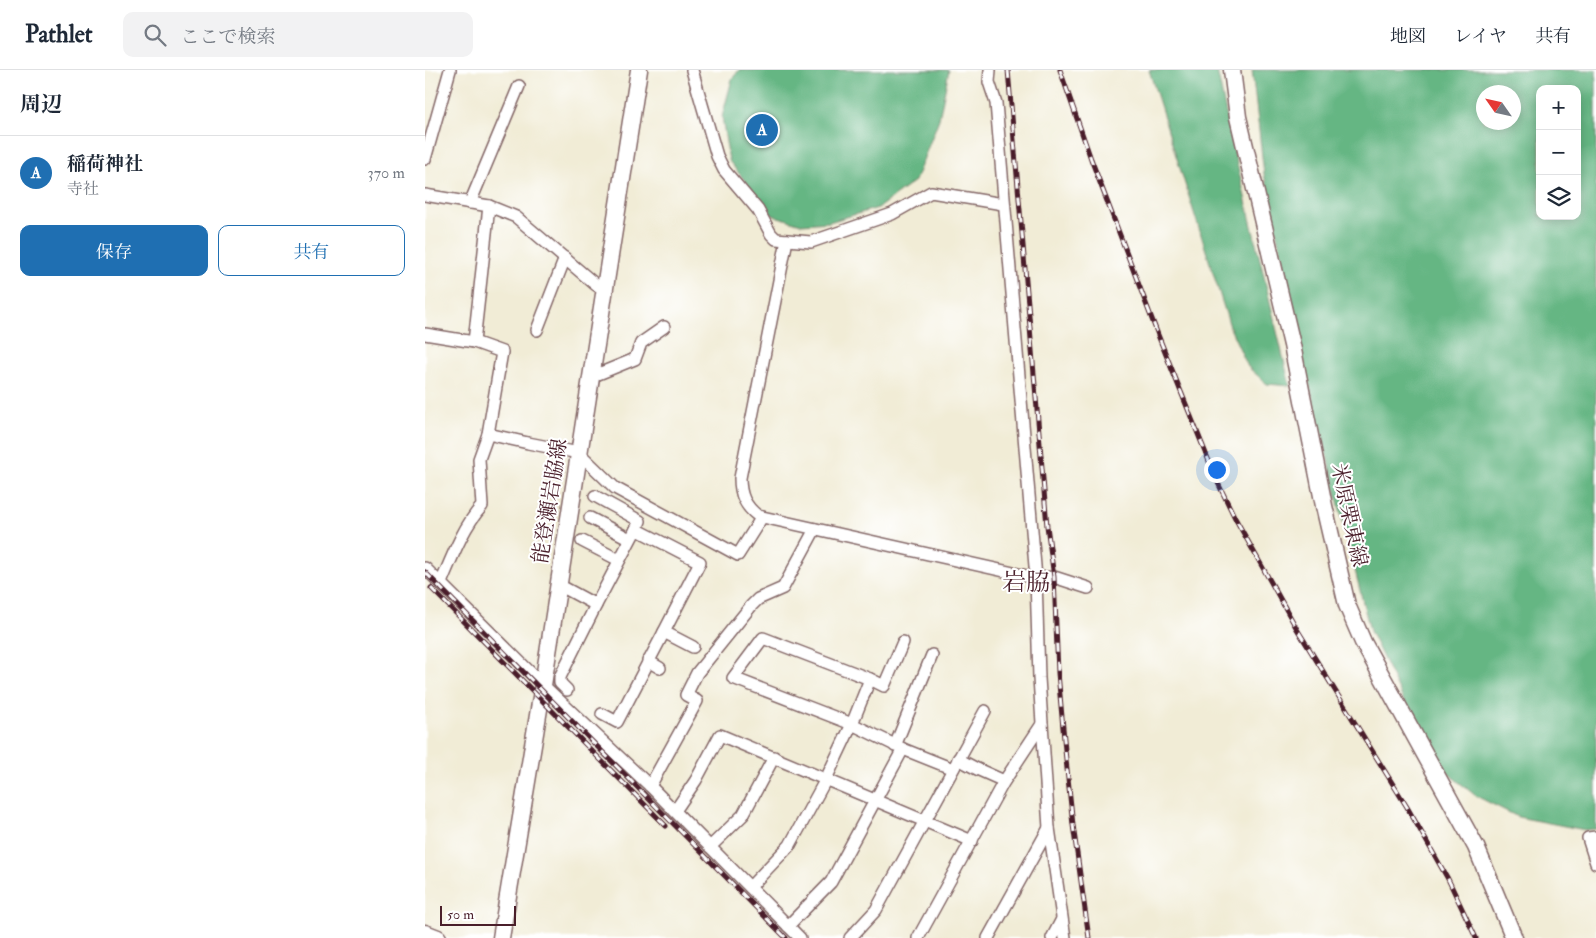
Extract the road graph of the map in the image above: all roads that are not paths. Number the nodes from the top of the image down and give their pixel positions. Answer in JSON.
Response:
{"nodes":[{"id":1,"x":450,"y":70,"type":"edge"},
{"id":2,"x":639,"y":70,"type":"edge"},
{"id":3,"x":691,"y":70,"type":"edge"},
{"id":4,"x":990,"y":70,"type":"edge"},
{"id":5,"x":1232,"y":70,"type":"edge"},
{"id":6,"x":519,"y":86,"type":"dead end"},
{"id":7,"x":425,"y":159,"type":"edge"},
{"id":8,"x":425,"y":195,"type":"edge"},
{"id":9,"x":470,"y":203,"type":"junction"},
{"id":10,"x":1003,"y":204,"type":"junction"},
{"id":11,"x":489,"y":206,"type":"junction"},
{"id":12,"x":787,"y":240,"type":"junction"},
{"id":13,"x":565,"y":258,"type":"junction"},
{"id":14,"x":605,"y":289,"type":"junction"},
{"id":15,"x":664,"y":327,"type":"dead end"},
{"id":16,"x":537,"y":330,"type":"dead end"},
{"id":17,"x":425,"y":334,"type":"edge"},
{"id":18,"x":474,"y":342,"type":"junction"},
{"id":19,"x":591,"y":378,"type":"junction"},
{"id":20,"x":488,"y":434,"type":"junction"},
{"id":21,"x":579,"y":452,"type":"junction"},
{"id":22,"x":595,"y":496,"type":"dead end"},
{"id":23,"x":762,"y":517,"type":"junction"},
{"id":24,"x":590,"y":518,"type":"dead end"},
{"id":25,"x":636,"y":529,"type":"junction"},
{"id":26,"x":815,"y":529,"type":"junction"},
{"id":27,"x":630,"y":540,"type":"junction"},
{"id":28,"x":582,"y":541,"type":"dead end"},
{"id":29,"x":619,"y":560,"type":"junction"},
{"id":30,"x":425,"y":568,"type":"edge"},
{"id":31,"x":1037,"y":578,"type":"junction"},
{"id":32,"x":441,"y":583,"type":"junction"},
{"id":33,"x":559,"y":585,"type":"junction"},
{"id":34,"x":1088,"y":588,"type":"dead end"},
{"id":35,"x":596,"y":605,"type":"junction"},
{"id":36,"x":664,"y":632,"type":"junction"},
{"id":37,"x":903,"y":642,"type":"dead end"},
{"id":38,"x":693,"y":648,"type":"dead end"},
{"id":39,"x":932,"y":655,"type":"dead end"},
{"id":40,"x":648,"y":661,"type":"junction"},
{"id":41,"x":660,"y":668,"type":"dead end"},
{"id":42,"x":870,"y":679,"type":"junction"},
{"id":43,"x":543,"y":685,"type":"junction"},
{"id":44,"x":567,"y":690,"type":"dead end"},
{"id":45,"x":985,"y":711,"type":"dead end"},
{"id":46,"x":602,"y":714,"type":"dead end"},
{"id":47,"x":852,"y":724,"type":"junction"},
{"id":48,"x":1042,"y":724,"type":"junction"},
{"id":49,"x":899,"y":748,"type":"junction"},
{"id":50,"x":774,"y":757,"type":"junction"},
{"id":51,"x":956,"y":764,"type":"junction"},
{"id":52,"x":826,"y":779,"type":"junction"},
{"id":53,"x":1005,"y":780,"type":"junction"},
{"id":54,"x":650,"y":786,"type":"junction"},
{"id":55,"x":875,"y":800,"type":"junction"},
{"id":56,"x":675,"y":811,"type":"junction"},
{"id":57,"x":925,"y":820,"type":"junction"},
{"id":58,"x":1049,"y":828,"type":"junction"},
{"id":59,"x":1596,"y":837,"type":"edge"},
{"id":60,"x":971,"y":840,"type":"junction"},
{"id":61,"x":711,"y":847,"type":"junction"},
{"id":62,"x":1596,"y":863,"type":"edge"},
{"id":63,"x":750,"y":887,"type":"junction"},
{"id":64,"x":1061,"y":921,"type":"junction"},
{"id":65,"x":788,"y":926,"type":"junction"},
{"id":66,"x":425,"y":933,"type":"edge"},
{"id":67,"x":438,"y":938,"type":"edge"},
{"id":68,"x":501,"y":938,"type":"edge"},
{"id":69,"x":800,"y":938,"type":"edge"},
{"id":70,"x":850,"y":938,"type":"edge"},
{"id":71,"x":919,"y":938,"type":"edge"},
{"id":72,"x":988,"y":938,"type":"edge"},
{"id":73,"x":1052,"y":938,"type":"edge"},
{"id":74,"x":1065,"y":938,"type":"edge"},
{"id":75,"x":1514,"y":938,"type":"edge"}],
"edges":[{"from":1,"to":7,"type":"street"},
{"from":2,"to":14,"type":"main road","name":"能登瀬岩脇線"},
{"from":3,"to":12,"type":"street"},
{"from":4,"to":10,"type":"street"},
{"from":5,"to":75,"type":"main road","name":"米原栗東線"},
{"from":6,"to":9,"type":"street"},
{"from":8,"to":9,"type":"street"},
{"from":9,"to":11,"type":"street"},
{"from":10,"to":12,"type":"street"},
{"from":10,"to":31,"type":"street"},
{"from":11,"to":13,"type":"street"},
{"from":11,"to":18,"type":"street"},
{"from":12,"to":23,"type":"street"},
{"from":13,"to":14,"type":"street"},
{"from":13,"to":16,"type":"street"},
{"from":14,"to":19,"type":"main road","name":"能登瀬岩脇線"},
{"from":15,"to":19,"type":"street"},
{"from":17,"to":18,"type":"street"},
{"from":18,"to":20,"type":"street"},
{"from":19,"to":21,"type":"main road","name":"能登瀬岩脇線"},
{"from":20,"to":21,"type":"street"},
{"from":20,"to":32,"type":"street"},
{"from":21,"to":23,"type":"street"},
{"from":21,"to":33,"type":"main road","name":"能登瀬岩脇線"},
{"from":22,"to":25,"type":"street"},
{"from":23,"to":26,"type":"street"},
{"from":24,"to":27,"type":"street"},
{"from":25,"to":27,"type":"street"},
{"from":25,"to":36,"type":"street"},
{"from":26,"to":31,"type":"street"},
{"from":26,"to":54,"type":"street"},
{"from":27,"to":29,"type":"street"},
{"from":28,"to":29,"type":"street"},
{"from":29,"to":35,"type":"street"},
{"from":30,"to":32,"type":"street"},
{"from":31,"to":34,"type":"street"},
{"from":31,"to":48,"type":"street"},
{"from":32,"to":43,"type":"street"},
{"from":33,"to":35,"type":"street"},
{"from":33,"to":43,"type":"main road","name":"能登瀬岩脇線"},
{"from":35,"to":44,"type":"street"},
{"from":36,"to":38,"type":"street"},
{"from":36,"to":40,"type":"street"},
{"from":37,"to":42,"type":"street"},
{"from":39,"to":49,"type":"street"},
{"from":40,"to":41,"type":"street"},
{"from":40,"to":46,"type":"street"},
{"from":42,"to":47,"type":"street"},
{"from":42,"to":47,"type":"street"},
{"from":43,"to":54,"type":"street"},
{"from":43,"to":68,"type":"main road","name":"能登瀬岩脇線"},
{"from":45,"to":51,"type":"street"},
{"from":47,"to":49,"type":"street"},
{"from":47,"to":52,"type":"street"},
{"from":48,"to":53,"type":"street"},
{"from":48,"to":58,"type":"street"},
{"from":49,"to":51,"type":"street"},
{"from":49,"to":55,"type":"street"},
{"from":50,"to":52,"type":"street"},
{"from":50,"to":56,"type":"street"},
{"from":50,"to":61,"type":"street"},
{"from":51,"to":53,"type":"street"},
{"from":51,"to":57,"type":"street"},
{"from":52,"to":55,"type":"street"},
{"from":52,"to":63,"type":"street"},
{"from":53,"to":60,"type":"street"},
{"from":54,"to":56,"type":"street"},
{"from":55,"to":57,"type":"street"},
{"from":55,"to":65,"type":"street"},
{"from":56,"to":61,"type":"street"},
{"from":57,"to":60,"type":"street"},
{"from":57,"to":70,"type":"street"},
{"from":58,"to":64,"type":"street"},
{"from":58,"to":72,"type":"street"},
{"from":59,"to":62,"type":"street"},
{"from":60,"to":71,"type":"street"},
{"from":61,"to":63,"type":"street"},
{"from":63,"to":65,"type":"street"},
{"from":64,"to":73,"type":"street"},
{"from":64,"to":74,"type":"street"},
{"from":65,"to":69,"type":"street"},
{"from":66,"to":67,"type":"main road"}]}
